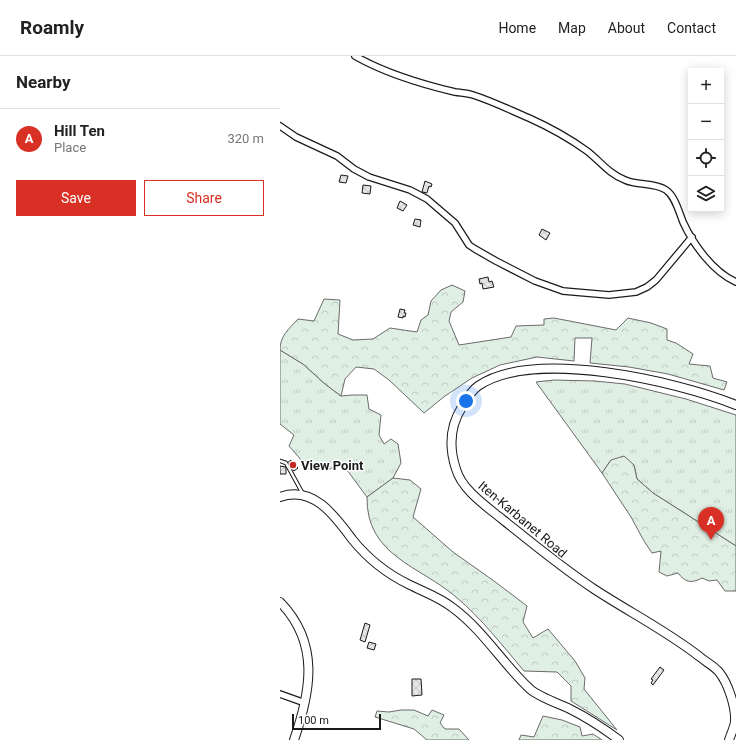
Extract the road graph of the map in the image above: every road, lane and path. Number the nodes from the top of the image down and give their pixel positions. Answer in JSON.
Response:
{"nodes":[{"id":1,"x":355,"y":56,"type":"edge"},
{"id":2,"x":280,"y":126,"type":"edge"},
{"id":3,"x":692,"y":237,"type":"junction"},
{"id":4,"x":736,"y":282,"type":"edge"},
{"id":5,"x":736,"y":405,"type":"edge"},
{"id":6,"x":280,"y":461,"type":"edge"},
{"id":7,"x":304,"y":495,"type":"junction"},
{"id":8,"x":280,"y":497,"type":"edge"},
{"id":9,"x":280,"y":602,"type":"edge"},
{"id":10,"x":280,"y":694,"type":"edge"},
{"id":11,"x":305,"y":703,"type":"junction"},
{"id":12,"x":294,"y":740,"type":"edge"},
{"id":13,"x":619,"y":740,"type":"edge"},
{"id":14,"x":729,"y":740,"type":"edge"}],
"edges":[{"from":1,"to":3,"type":"street"},
{"from":2,"to":3,"type":"street"},
{"from":3,"to":4,"type":"street"},
{"from":5,"to":14,"type":"main road","name":"Iten-Karbanet Road"},
{"from":6,"to":7,"type":"lane"},
{"from":7,"to":8,"type":"main road"},
{"from":7,"to":13,"type":"main road"},
{"from":9,"to":11,"type":"main road"},
{"from":10,"to":11,"type":"street"},
{"from":11,"to":12,"type":"main road"}]}
